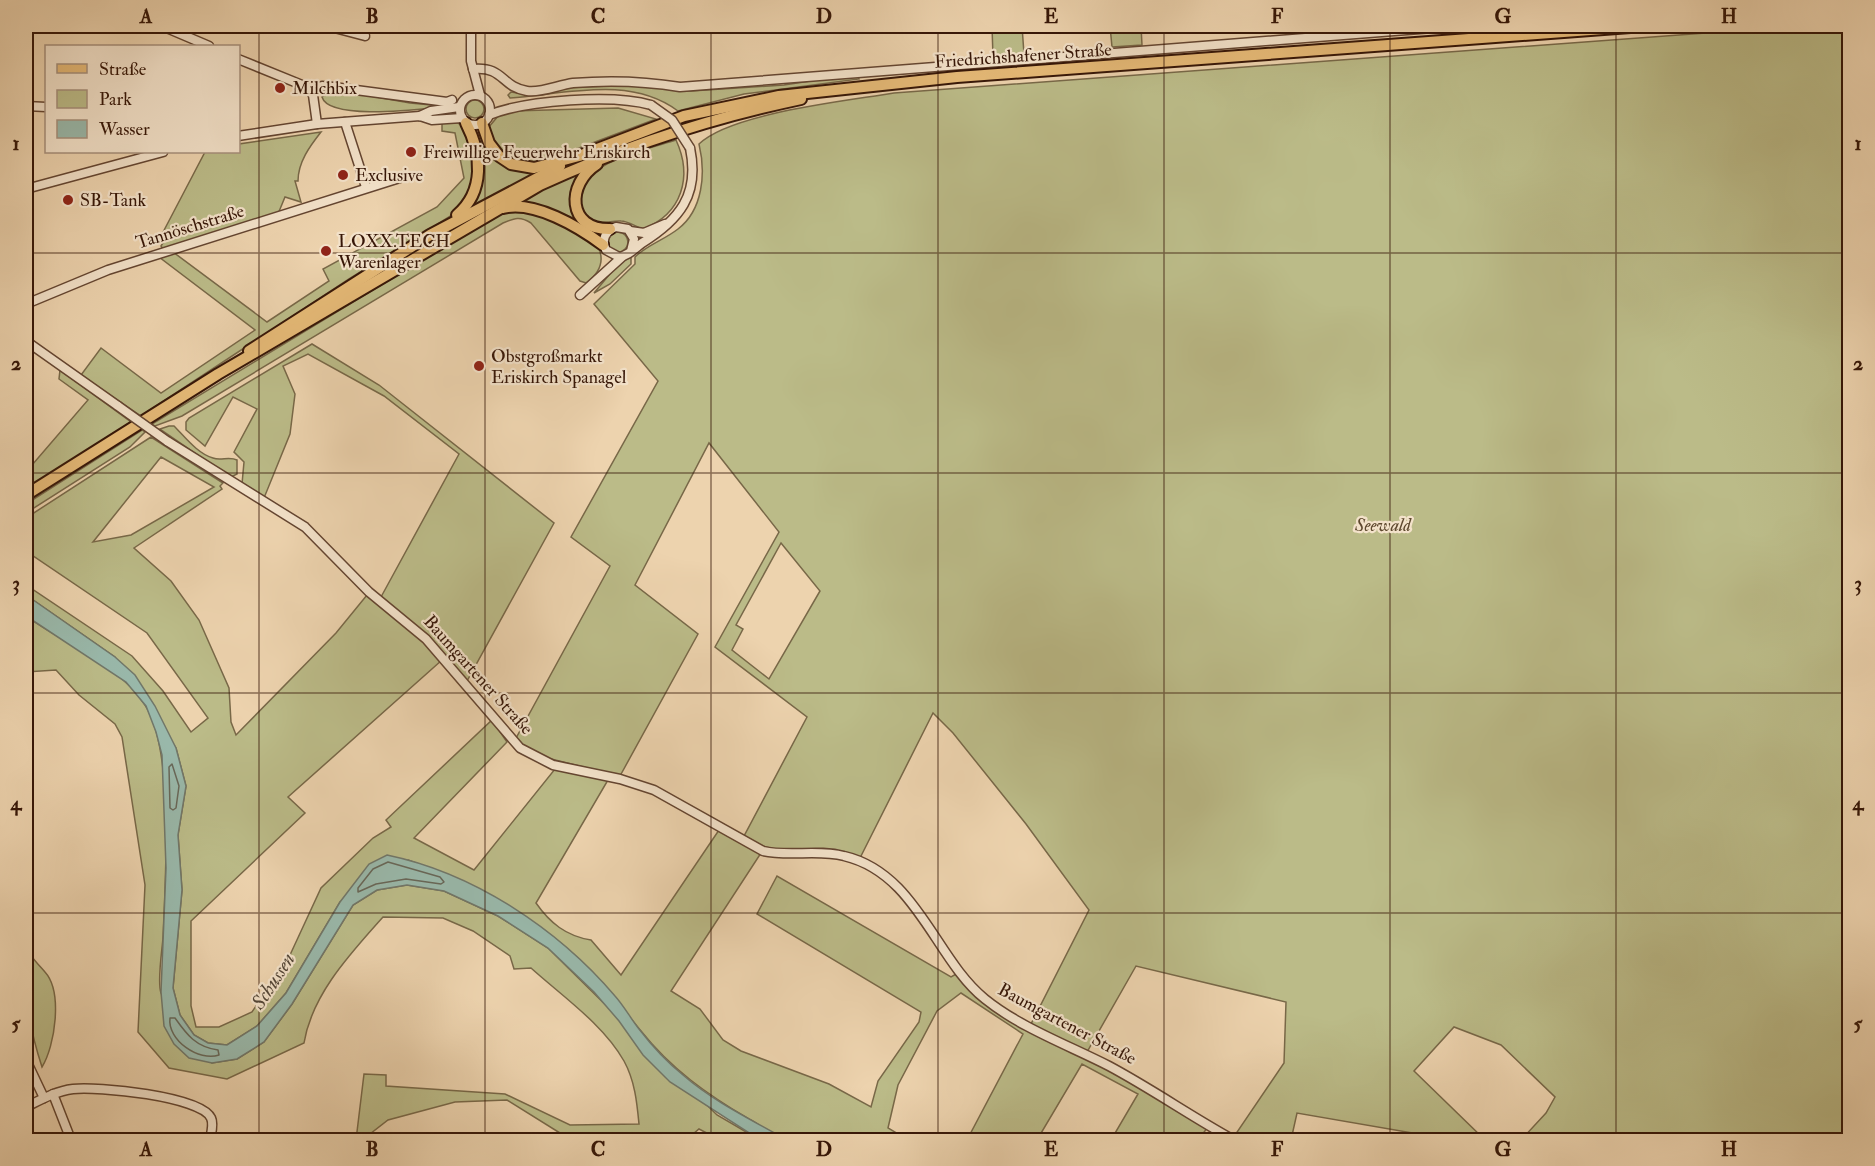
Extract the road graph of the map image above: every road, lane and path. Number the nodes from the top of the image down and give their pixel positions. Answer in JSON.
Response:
{"nodes":[{"id":1,"x":162,"y":26,"type":"edge"},
{"id":2,"x":327,"y":26,"type":"edge"},
{"id":3,"x":471,"y":26,"type":"edge"},
{"id":4,"x":1458,"y":26,"type":"edge"},
{"id":5,"x":1644,"y":26,"type":"edge"},
{"id":6,"x":365,"y":36,"type":"dead end"},
{"id":7,"x":206,"y":45,"type":"edge"},
{"id":8,"x":240,"y":60,"type":"edge"},
{"id":9,"x":473,"y":69,"type":"junction"},
{"id":10,"x":836,"y":89,"type":"junction"},
{"id":11,"x":312,"y":92,"type":"junction"},
{"id":12,"x":480,"y":95,"type":"junction"},
{"id":13,"x":468,"y":96,"type":"junction"},
{"id":14,"x":456,"y":104,"type":"junction"},
{"id":15,"x":489,"y":105,"type":"junction"},
{"id":16,"x":26,"y":106,"type":"edge"},
{"id":17,"x":45,"y":108,"type":"edge"},
{"id":18,"x":506,"y":108,"type":"junction"},
{"id":19,"x":420,"y":116,"type":"junction"},
{"id":20,"x":485,"y":119,"type":"junction"},
{"id":21,"x":464,"y":121,"type":"junction"},
{"id":22,"x":345,"y":122,"type":"junction"},
{"id":23,"x":317,"y":124,"type":"junction"},
{"id":24,"x":240,"y":136,"type":"edge"},
{"id":25,"x":630,"y":149,"type":"junction"},
{"id":26,"x":159,"y":153,"type":"edge"},
{"id":27,"x":579,"y":156,"type":"junction"},
{"id":28,"x":406,"y":176,"type":"dead end"},
{"id":29,"x":366,"y":187,"type":"junction"},
{"id":30,"x":26,"y":189,"type":"edge"},
{"id":31,"x":476,"y":222,"type":"junction"},
{"id":32,"x":671,"y":222,"type":"junction"},
{"id":33,"x":610,"y":229,"type":"junction"},
{"id":34,"x":630,"y":231,"type":"junction"},
{"id":35,"x":430,"y":235,"type":"junction"},
{"id":36,"x":606,"y":249,"type":"junction"},
{"id":37,"x":632,"y":251,"type":"junction"},
{"id":38,"x":621,"y":257,"type":"junction"},
{"id":39,"x":604,"y":274,"type":"junction"},
{"id":40,"x":580,"y":295,"type":"dead end"},
{"id":41,"x":26,"y":304,"type":"edge"},
{"id":42,"x":26,"y":341,"type":"edge"},
{"id":43,"x":218,"y":374,"type":"junction"},
{"id":44,"x":26,"y":495,"type":"edge"},
{"id":45,"x":26,"y":1060,"type":"edge"},
{"id":46,"x":53,"y":1094,"type":"junction"},
{"id":47,"x":44,"y":1098,"type":"junction"},
{"id":48,"x":26,"y":1107,"type":"edge"},
{"id":49,"x":71,"y":1140,"type":"edge"},
{"id":50,"x":210,"y":1140,"type":"edge"},
{"id":51,"x":1234,"y":1140,"type":"edge"}],
"edges":[{"from":1,"to":7,"type":"street"},
{"from":2,"to":6,"type":"street"},
{"from":3,"to":9,"type":"street"},
{"from":4,"to":9,"type":"street"},
{"from":5,"to":10,"type":"main road","name":"Friedrichshafener Straße"},
{"from":8,"to":11,"type":"street"},
{"from":9,"to":12,"type":"street"},
{"from":9,"to":13,"type":"street"},
{"from":10,"to":25,"type":"main road"},
{"from":10,"to":27,"type":"main road"},
{"from":11,"to":14,"type":"street"},
{"from":11,"to":23,"type":"street"},
{"from":12,"to":13,"type":"street"},
{"from":12,"to":15,"type":"street"},
{"from":13,"to":14,"type":"street"},
{"from":14,"to":19,"type":"street"},
{"from":14,"to":21,"type":"street"},
{"from":15,"to":18,"type":"street"},
{"from":15,"to":20,"type":"street"},
{"from":16,"to":17,"type":"street"},
{"from":18,"to":20,"type":"street"},
{"from":18,"to":32,"type":"street","bridge":true},
{"from":19,"to":21,"type":"street"},
{"from":19,"to":22,"type":"street"},
{"from":20,"to":21,"type":"street"},
{"from":20,"to":27,"type":"main road"},
{"from":21,"to":35,"type":"main road"},
{"from":22,"to":23,"type":"street"},
{"from":22,"to":29,"type":"street"},
{"from":23,"to":24,"type":"street"},
{"from":25,"to":31,"type":"main road"},
{"from":25,"to":33,"type":"main road"},
{"from":26,"to":30,"type":"street"},
{"from":27,"to":35,"type":"main road"},
{"from":28,"to":29,"type":"street","name":"Tannöschstraße"},
{"from":29,"to":41,"type":"street","name":"Tannöschstraße"},
{"from":31,"to":36,"type":"main road"},
{"from":31,"to":43,"type":"main road"},
{"from":32,"to":34,"type":"street"},
{"from":32,"to":37,"type":"street"},
{"from":33,"to":34,"type":"street"},
{"from":33,"to":36,"type":"street"},
{"from":34,"to":37,"type":"street"},
{"from":35,"to":43,"type":"main road"},
{"from":36,"to":38,"type":"street"},
{"from":36,"to":39,"type":"street"},
{"from":37,"to":38,"type":"street"},
{"from":38,"to":39,"type":"street"},
{"from":39,"to":40,"type":"street"},
{"from":42,"to":51,"type":"street","name":"Baumgartener Straße","bridge":true},
{"from":43,"to":44,"type":"main road"},
{"from":45,"to":47,"type":"street"},
{"from":46,"to":47,"type":"street"},
{"from":46,"to":49,"type":"street"},
{"from":46,"to":50,"type":"street"},
{"from":47,"to":48,"type":"street"}]}
